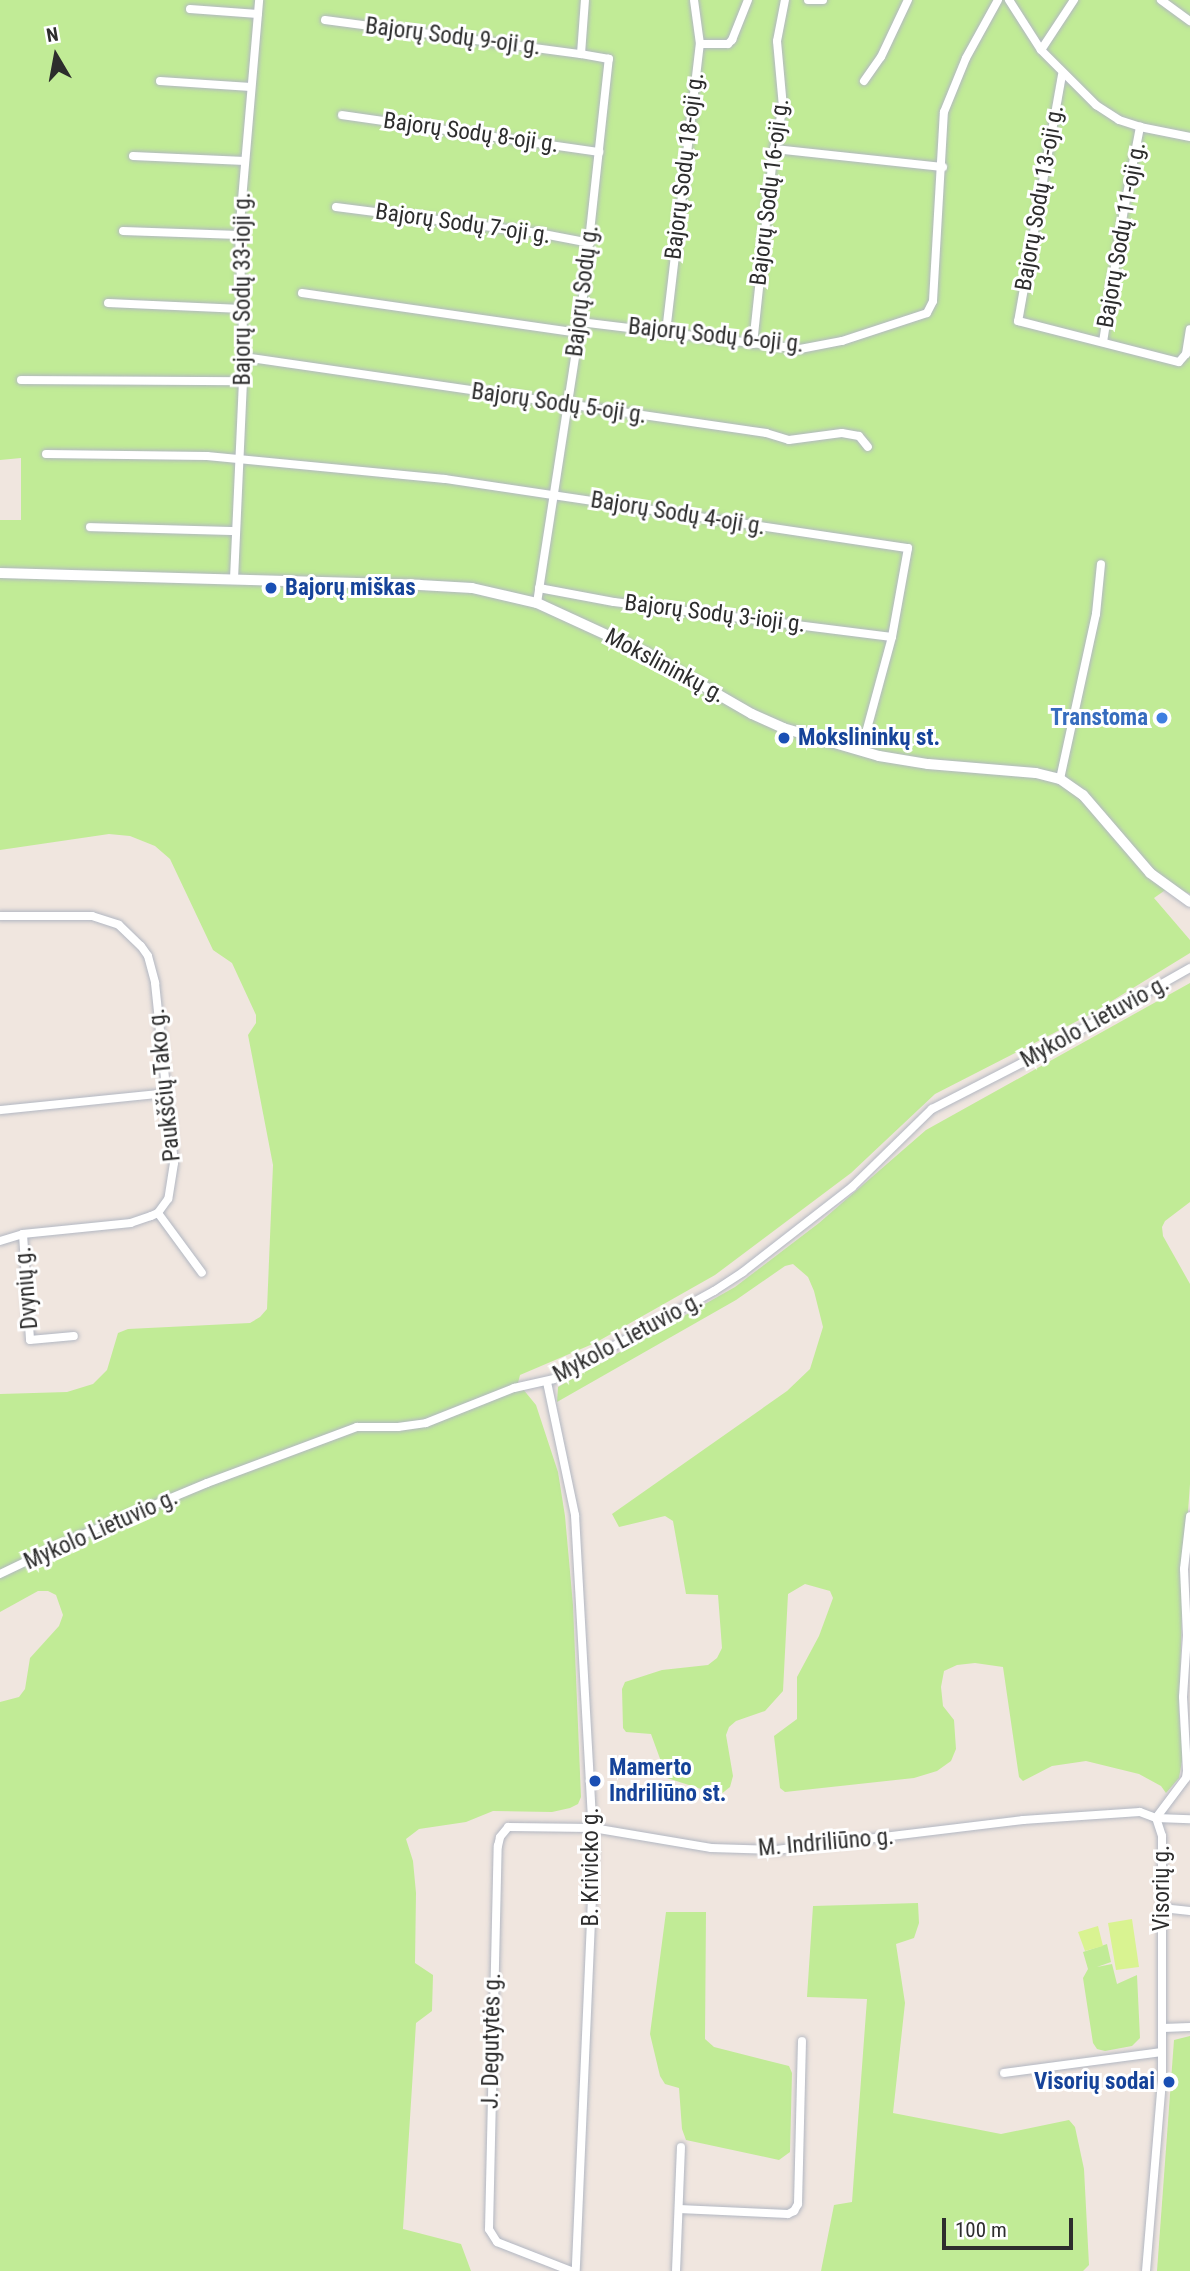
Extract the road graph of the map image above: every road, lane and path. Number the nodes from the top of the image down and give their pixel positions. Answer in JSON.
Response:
{"nodes":[{"id":1,"x":259,"y":0,"type":"edge"},
{"id":2,"x":585,"y":0,"type":"edge"},
{"id":3,"x":694,"y":0,"type":"edge"},
{"id":4,"x":748,"y":0,"type":"edge"},
{"id":5,"x":785,"y":0,"type":"edge"},
{"id":6,"x":808,"y":0,"type":"edge"},
{"id":7,"x":823,"y":0,"type":"edge"},
{"id":8,"x":908,"y":0,"type":"edge"},
{"id":9,"x":998,"y":0,"type":"edge"},
{"id":10,"x":1009,"y":0,"type":"edge"},
{"id":11,"x":1074,"y":0,"type":"edge"},
{"id":12,"x":1161,"y":0,"type":"edge"},
{"id":13,"x":190,"y":9,"type":"dead end"},
{"id":14,"x":258,"y":14,"type":"junction"},
{"id":15,"x":325,"y":20,"type":"dead end"},
{"id":16,"x":1190,"y":21,"type":"edge"},
{"id":17,"x":700,"y":44,"type":"junction"},
{"id":18,"x":1041,"y":50,"type":"junction"},
{"id":19,"x":581,"y":54,"type":"junction"},
{"id":20,"x":1062,"y":75,"type":"junction"},
{"id":21,"x":160,"y":81,"type":"dead end"},
{"id":22,"x":864,"y":81,"type":"dead end"},
{"id":23,"x":251,"y":87,"type":"junction"},
{"id":24,"x":342,"y":114,"type":"dead end"},
{"id":25,"x":1140,"y":128,"type":"junction"},
{"id":26,"x":1190,"y":137,"type":"edge"},
{"id":27,"x":774,"y":149,"type":"junction"},
{"id":28,"x":599,"y":152,"type":"junction"},
{"id":29,"x":132,"y":156,"type":"dead end"},
{"id":30,"x":244,"y":161,"type":"junction"},
{"id":31,"x":943,"y":167,"type":"junction"},
{"id":32,"x":336,"y":207,"type":"dead end"},
{"id":33,"x":123,"y":231,"type":"dead end"},
{"id":34,"x":239,"y":235,"type":"junction"},
{"id":35,"x":590,"y":243,"type":"junction"},
{"id":36,"x":302,"y":293,"type":"dead end"},
{"id":37,"x":108,"y":303,"type":"dead end"},
{"id":38,"x":242,"y":309,"type":"junction"},
{"id":39,"x":580,"y":322,"type":"junction"},
{"id":40,"x":1190,"y":329,"type":"edge"},
{"id":41,"x":666,"y":332,"type":"junction"},
{"id":42,"x":579,"y":334,"type":"junction"},
{"id":43,"x":1103,"y":342,"type":"junction"},
{"id":44,"x":753,"y":344,"type":"junction"},
{"id":45,"x":244,"y":357,"type":"junction"},
{"id":46,"x":21,"y":380,"type":"dead end"},
{"id":47,"x":243,"y":381,"type":"junction"},
{"id":48,"x":568,"y":405,"type":"junction"},
{"id":49,"x":868,"y":447,"type":"dead end"},
{"id":50,"x":46,"y":454,"type":"dead end"},
{"id":51,"x":240,"y":458,"type":"junction"},
{"id":52,"x":554,"y":494,"type":"junction"},
{"id":53,"x":90,"y":527,"type":"dead end"},
{"id":54,"x":236,"y":531,"type":"junction"},
{"id":55,"x":1101,"y":564,"type":"dead end"},
{"id":56,"x":0,"y":573,"type":"edge"},
{"id":57,"x":234,"y":579,"type":"junction"},
{"id":58,"x":539,"y":588,"type":"junction"},
{"id":59,"x":537,"y":603,"type":"junction"},
{"id":60,"x":892,"y":637,"type":"junction"},
{"id":61,"x":861,"y":751,"type":"junction"},
{"id":62,"x":1060,"y":779,"type":"junction"},
{"id":63,"x":1190,"y":902,"type":"edge"},
{"id":64,"x":0,"y":916,"type":"edge"},
{"id":65,"x":1190,"y":968,"type":"edge"},
{"id":66,"x":167,"y":1093,"type":"junction"},
{"id":67,"x":0,"y":1110,"type":"edge"},
{"id":68,"x":158,"y":1213,"type":"junction"},
{"id":69,"x":23,"y":1234,"type":"junction"},
{"id":70,"x":0,"y":1241,"type":"edge"},
{"id":71,"x":202,"y":1273,"type":"dead end"},
{"id":72,"x":74,"y":1336,"type":"dead end"},
{"id":73,"x":547,"y":1381,"type":"junction"},
{"id":74,"x":1190,"y":1516,"type":"edge"},
{"id":75,"x":0,"y":1574,"type":"edge"},
{"id":76,"x":1188,"y":1635,"type":"edge"},
{"id":77,"x":1156,"y":1818,"type":"junction"},
{"id":78,"x":1190,"y":1819,"type":"edge"},
{"id":79,"x":593,"y":1828,"type":"junction"},
{"id":80,"x":500,"y":1837,"type":"joint"},
{"id":81,"x":1162,"y":1908,"type":"junction"},
{"id":82,"x":1190,"y":1911,"type":"edge"},
{"id":83,"x":1190,"y":2027,"type":"edge"},
{"id":84,"x":1163,"y":2028,"type":"junction"},
{"id":85,"x":802,"y":2041,"type":"dead end"},
{"id":86,"x":1163,"y":2052,"type":"junction"},
{"id":87,"x":1004,"y":2073,"type":"dead end"},
{"id":88,"x":681,"y":2147,"type":"dead end"},
{"id":89,"x":679,"y":2209,"type":"junction"},
{"id":90,"x":570,"y":2271,"type":"edge"},
{"id":91,"x":576,"y":2271,"type":"edge"},
{"id":92,"x":676,"y":2271,"type":"edge"},
{"id":93,"x":1146,"y":2271,"type":"edge"}],
"edges":[{"from":1,"to":14,"type":"street","name":"Bajorų Sodų 33-ioji g."},
{"from":2,"to":19,"type":"street"},
{"from":3,"to":17,"type":"street","name":"Bajorų Sodų 18-oji g."},
{"from":4,"to":17,"type":"street"},
{"from":5,"to":27,"type":"street","name":"Bajorų Sodų 16-oji g."},
{"from":6,"to":7,"type":"street"},
{"from":8,"to":22,"type":"street"},
{"from":9,"to":31,"type":"street"},
{"from":10,"to":18,"type":"street"},
{"from":11,"to":18,"type":"street"},
{"from":12,"to":16,"type":"street"},
{"from":13,"to":14,"type":"street"},
{"from":14,"to":23,"type":"street","name":"Bajorų Sodų 33-ioji g."},
{"from":15,"to":19,"type":"street","name":"Bajorų Sodų 9-oji g."},
{"from":17,"to":41,"type":"street","name":"Bajorų Sodų 18-oji g."},
{"from":18,"to":20,"type":"street"},
{"from":19,"to":28,"type":"street","name":"Bajorų Sodų g."},
{"from":20,"to":25,"type":"street"},
{"from":20,"to":43,"type":"street","name":"Bajorų Sodų 13-oji g."},
{"from":21,"to":23,"type":"street"},
{"from":23,"to":30,"type":"street","name":"Bajorų Sodų 33-ioji g."},
{"from":24,"to":28,"type":"street","name":"Bajorų Sodų 8-oji g."},
{"from":25,"to":26,"type":"street"},
{"from":25,"to":43,"type":"street","name":"Bajorų Sodų 11-oji g."},
{"from":27,"to":31,"type":"street"},
{"from":27,"to":44,"type":"street","name":"Bajorų Sodų 16-oji g."},
{"from":28,"to":35,"type":"street","name":"Bajorų Sodų g."},
{"from":29,"to":30,"type":"street"},
{"from":30,"to":34,"type":"street","name":"Bajorų Sodų 33-ioji g."},
{"from":31,"to":44,"type":"street","name":"Bajorų Sodų 6-oji g."},
{"from":32,"to":35,"type":"street","name":"Bajorų Sodų 7-oji g."},
{"from":33,"to":34,"type":"street"},
{"from":34,"to":38,"type":"street","name":"Bajorų Sodų 33-ioji g."},
{"from":35,"to":39,"type":"street","name":"Bajorų Sodų g."},
{"from":36,"to":42,"type":"street"},
{"from":37,"to":38,"type":"street"},
{"from":38,"to":45,"type":"street","name":"Bajorų Sodų 33-ioji g."},
{"from":39,"to":41,"type":"street","name":"Bajorų Sodų 6-oji g."},
{"from":39,"to":42,"type":"street","name":"Bajorų Sodų g."},
{"from":40,"to":43,"type":"street"},
{"from":41,"to":44,"type":"street","name":"Bajorų Sodų 6-oji g."},
{"from":42,"to":48,"type":"street","name":"Bajorų Sodų g."},
{"from":45,"to":47,"type":"street","name":"Bajorų Sodų 33-ioji g."},
{"from":45,"to":48,"type":"street","name":"Bajorų Sodų 5-oji g."},
{"from":46,"to":47,"type":"street"},
{"from":47,"to":51,"type":"street","name":"Bajorų Sodų 33-ioji g."},
{"from":48,"to":49,"type":"street","name":"Bajorų Sodų 5-oji g."},
{"from":48,"to":52,"type":"street","name":"Bajorų Sodų g."},
{"from":50,"to":51,"type":"street","name":"Bajorų Sodų 4-oji g."},
{"from":51,"to":52,"type":"street","name":"Bajorų Sodų 4-oji g."},
{"from":51,"to":54,"type":"street","name":"Bajorų Sodų 33-ioji g."},
{"from":52,"to":58,"type":"street","name":"Bajorų Sodų g."},
{"from":52,"to":60,"type":"street","name":"Bajorų Sodų 4-oji g."},
{"from":53,"to":54,"type":"street"},
{"from":54,"to":57,"type":"street","name":"Bajorų Sodų 33-ioji g."},
{"from":55,"to":62,"type":"street"},
{"from":56,"to":57,"type":"street","name":"Mokslininkų g."},
{"from":57,"to":59,"type":"street","name":"Mokslininkų g."},
{"from":58,"to":59,"type":"street","name":"Bajorų Sodų g."},
{"from":58,"to":60,"type":"street","name":"Bajorų Sodų 3-ioji g."},
{"from":59,"to":61,"type":"street","name":"Mokslininkų g."},
{"from":60,"to":61,"type":"street","name":"Bajorų Sodų 4-oji g."},
{"from":61,"to":62,"type":"street","name":"Mokslininkų g."},
{"from":62,"to":63,"type":"street","name":"Mokslininkų g."},
{"from":64,"to":66,"type":"street","name":"Paukščių Tako g."},
{"from":65,"to":73,"type":"street","name":"Mykolo Lietuvio g."},
{"from":66,"to":67,"type":"street"},
{"from":66,"to":68,"type":"street","name":"Paukščių Tako g."},
{"from":68,"to":69,"type":"street"},
{"from":68,"to":71,"type":"street"},
{"from":69,"to":70,"type":"street"},
{"from":69,"to":72,"type":"street","name":"Dvynių g."},
{"from":73,"to":75,"type":"street","name":"Mykolo Lietuvio g."},
{"from":73,"to":79,"type":"street","name":"B. Krivicko g."},
{"from":74,"to":76,"type":"street","name":"Visorių g."},
{"from":76,"to":77,"type":"street","name":"Visorių g."},
{"from":77,"to":78,"type":"street","name":"M. Indriliūno g."},
{"from":77,"to":79,"type":"street","name":"M. Indriliūno g."},
{"from":77,"to":81,"type":"street","name":"Visorių g."},
{"from":79,"to":80,"type":"street","name":"M. Indriliūno g."},
{"from":79,"to":91,"type":"street","name":"B. Krivicko g."},
{"from":80,"to":90,"type":"street","name":"J. Degutytės g."},
{"from":81,"to":82,"type":"street"},
{"from":81,"to":84,"type":"street","name":"Visorių g."},
{"from":83,"to":84,"type":"street"},
{"from":84,"to":86,"type":"street","name":"Visorių g."},
{"from":85,"to":89,"type":"street"},
{"from":86,"to":87,"type":"street"},
{"from":86,"to":93,"type":"street","name":"Visorių g."},
{"from":88,"to":89,"type":"street"},
{"from":89,"to":92,"type":"street"}]}
